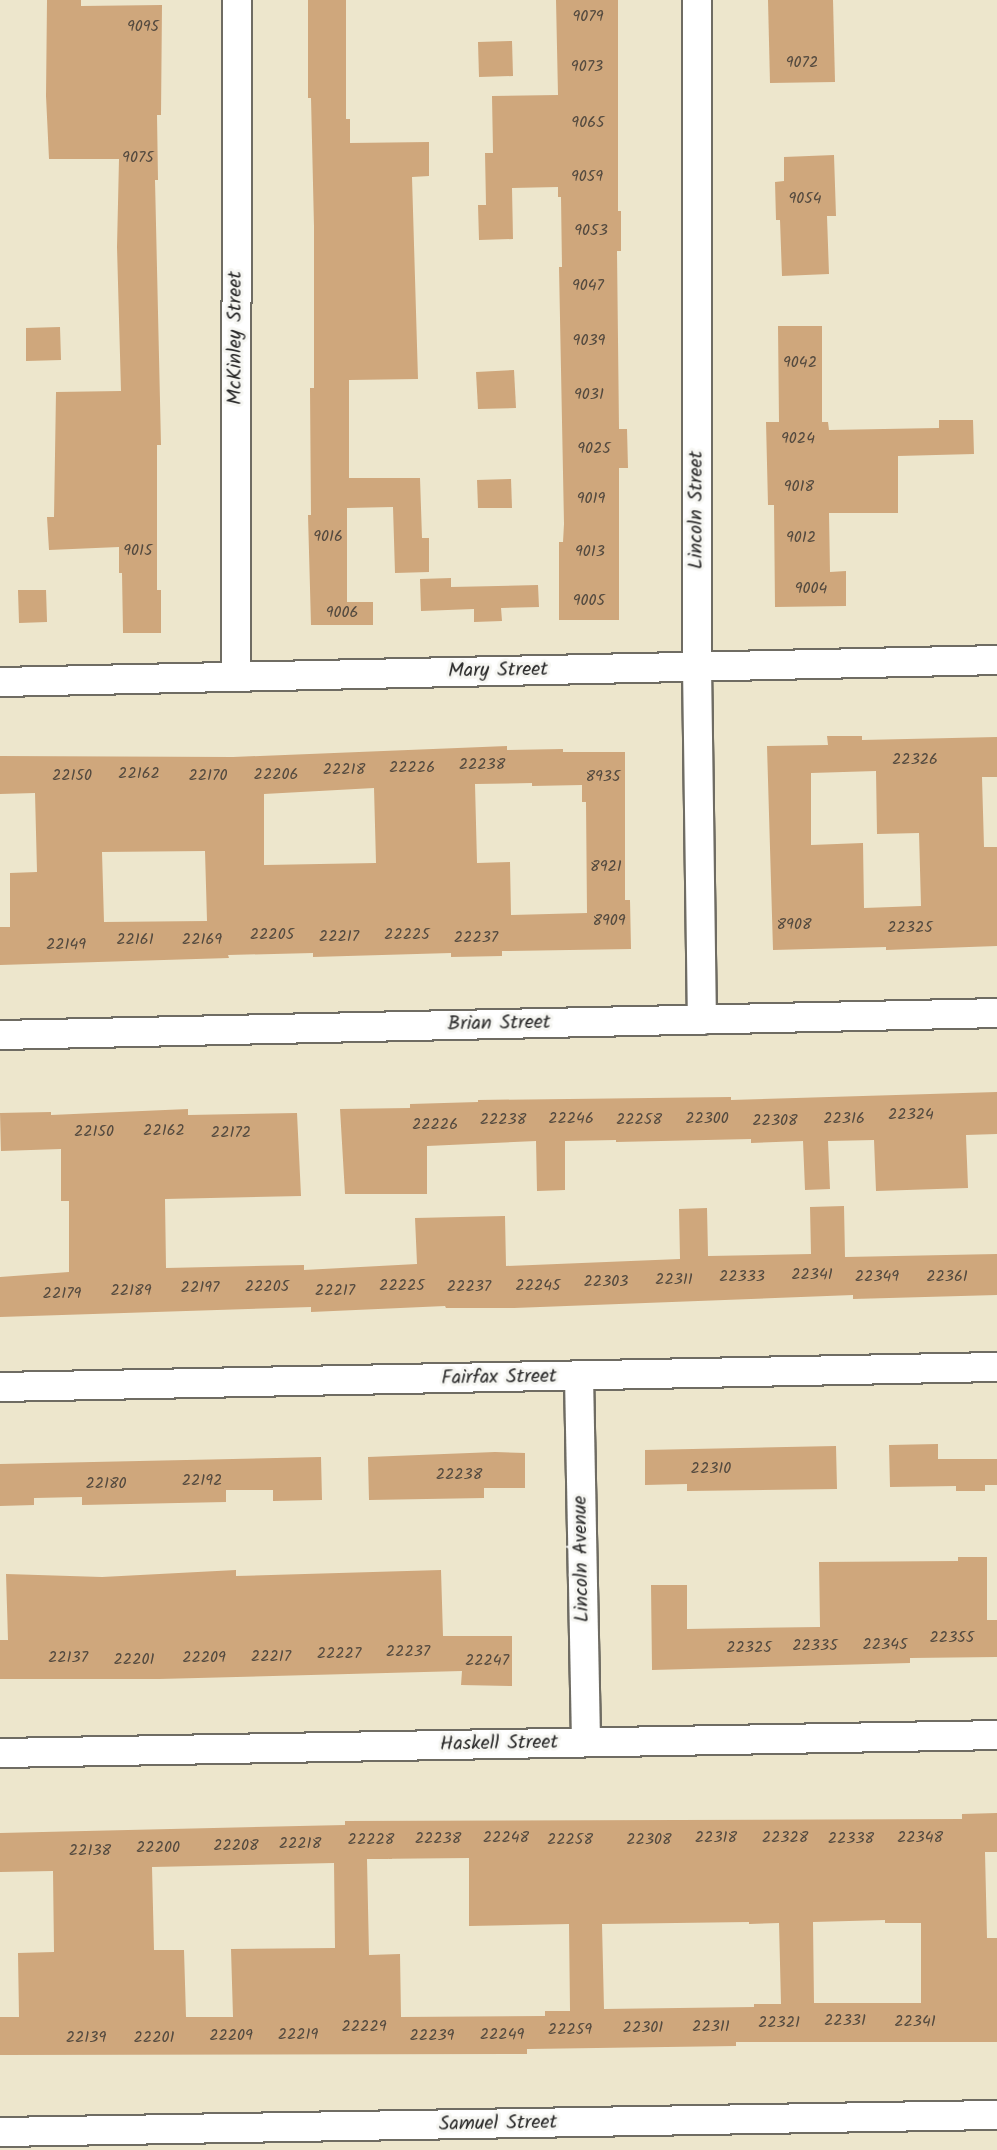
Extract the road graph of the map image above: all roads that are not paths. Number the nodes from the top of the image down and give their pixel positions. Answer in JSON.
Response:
{"nodes":[{"id":1,"x":237,"y":0,"type":"edge"},
{"id":2,"x":698,"y":0,"type":"edge"},
{"id":3,"x":997,"y":660,"type":"edge"},
{"id":4,"x":697,"y":666,"type":"junction"},
{"id":5,"x":236,"y":676,"type":"junction"},
{"id":6,"x":0,"y":682,"type":"edge"},
{"id":7,"x":997,"y":1013,"type":"edge"},
{"id":8,"x":702,"y":1020,"type":"junction"},
{"id":9,"x":0,"y":1035,"type":"edge"},
{"id":10,"x":997,"y":1367,"type":"edge"},
{"id":11,"x":579,"y":1376,"type":"junction"},
{"id":12,"x":0,"y":1387,"type":"edge"},
{"id":13,"x":997,"y":1735,"type":"edge"},
{"id":14,"x":586,"y":1742,"type":"junction"},
{"id":15,"x":0,"y":1753,"type":"edge"},
{"id":16,"x":997,"y":2115,"type":"edge"},
{"id":17,"x":0,"y":2132,"type":"edge"}],
"edges":[{"from":1,"to":5,"type":"street","name":"McKinley Street"},
{"from":2,"to":4,"type":"street","name":"Lincoln Street"},
{"from":3,"to":4,"type":"street","name":"Mary Street"},
{"from":4,"to":5,"type":"street","name":"Mary Street"},
{"from":4,"to":8,"type":"street","name":"Lincoln Street"},
{"from":5,"to":6,"type":"street","name":"Mary Street"},
{"from":7,"to":8,"type":"street","name":"Brian Street"},
{"from":8,"to":9,"type":"street","name":"Brian Street"},
{"from":10,"to":11,"type":"street","name":"Fairfax Street"},
{"from":11,"to":12,"type":"street","name":"Fairfax Street"},
{"from":11,"to":14,"type":"street","name":"Lincoln Avenue"},
{"from":13,"to":14,"type":"street","name":"Haskell Street"},
{"from":14,"to":15,"type":"street","name":"Haskell Street"},
{"from":16,"to":17,"type":"street","name":"Samuel Street"}]}
